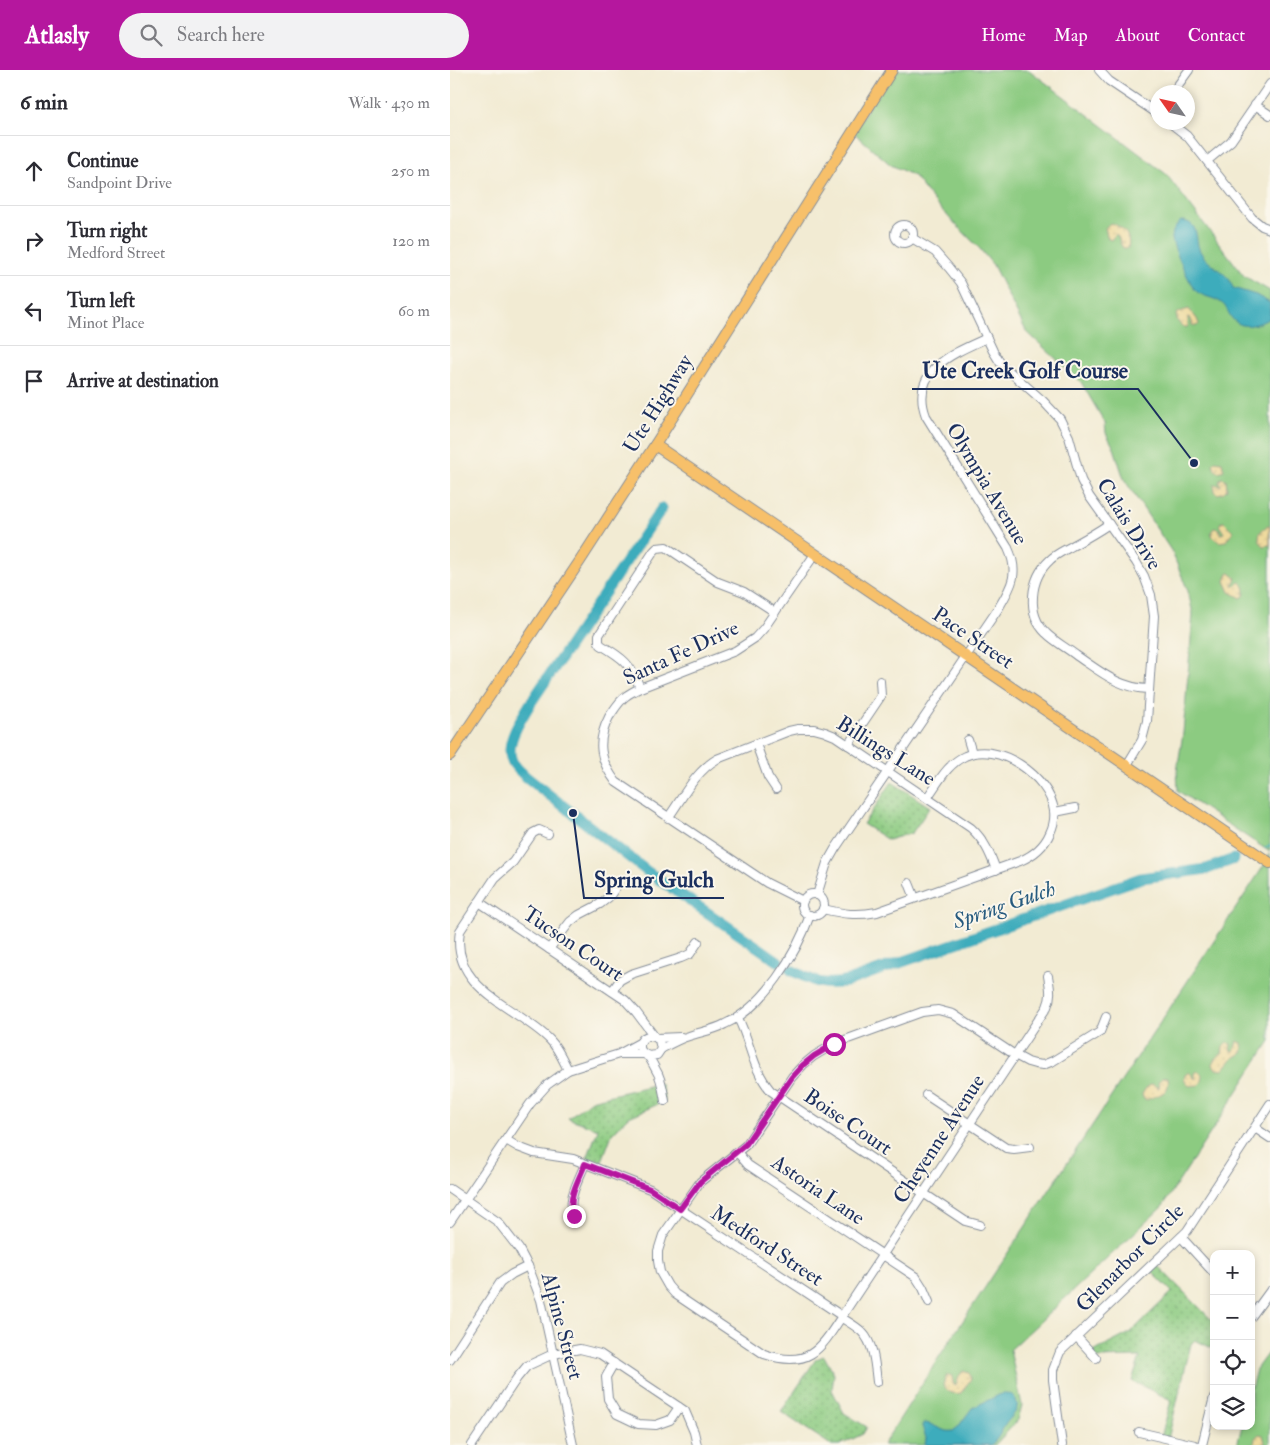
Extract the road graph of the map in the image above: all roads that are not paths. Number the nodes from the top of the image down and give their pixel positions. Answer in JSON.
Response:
{"nodes":[{"id":1,"x":892,"y":70,"type":"edge"},
{"id":2,"x":1099,"y":70,"type":"edge"},
{"id":3,"x":1188,"y":70,"type":"edge"},
{"id":4,"x":1270,"y":84,"type":"edge"},
{"id":5,"x":1178,"y":85,"type":"edge"},
{"id":6,"x":1255,"y":105,"type":"junction"},
{"id":7,"x":1150,"y":109,"type":"edge"},
{"id":8,"x":1270,"y":115,"type":"edge"},
{"id":9,"x":1180,"y":130,"type":"edge"},
{"id":10,"x":1208,"y":161,"type":"junction"},
{"id":11,"x":1270,"y":230,"type":"edge"},
{"id":12,"x":912,"y":238,"type":"dead end"},
{"id":13,"x":986,"y":338,"type":"junction"},
{"id":14,"x":655,"y":445,"type":"junction"},
{"id":15,"x":1109,"y":524,"type":"junction"},
{"id":16,"x":816,"y":554,"type":"junction"},
{"id":17,"x":775,"y":612,"type":"junction"},
{"id":18,"x":966,"y":656,"type":"junction"},
{"id":19,"x":880,"y":682,"type":"dead end"},
{"id":20,"x":640,"y":688,"type":"junction"},
{"id":21,"x":1149,"y":689,"type":"junction"},
{"id":22,"x":968,"y":740,"type":"dead end"},
{"id":23,"x":756,"y":744,"type":"junction"},
{"id":24,"x":848,"y":745,"type":"junction"},
{"id":25,"x":972,"y":753,"type":"junction"},
{"id":26,"x":450,"y":755,"type":"edge"},
{"id":27,"x":1127,"y":765,"type":"junction"},
{"id":28,"x":887,"y":772,"type":"junction"},
{"id":29,"x":776,"y":789,"type":"dead end"},
{"id":30,"x":927,"y":798,"type":"junction"},
{"id":31,"x":1075,"y":808,"type":"dead end"},
{"id":32,"x":1054,"y":812,"type":"junction"},
{"id":33,"x":668,"y":818,"type":"junction"},
{"id":34,"x":548,"y":834,"type":"dead end"},
{"id":35,"x":1270,"y":863,"type":"edge"},
{"id":36,"x":996,"y":870,"type":"junction"},
{"id":37,"x":909,"y":883,"type":"dead end"},
{"id":38,"x":616,"y":887,"type":"dead end"},
{"id":39,"x":817,"y":895,"type":"junction"},
{"id":40,"x":915,"y":898,"type":"junction"},
{"id":41,"x":803,"y":901,"type":"junction"},
{"id":42,"x":479,"y":902,"type":"junction"},
{"id":43,"x":823,"y":909,"type":"junction"},
{"id":44,"x":810,"y":915,"type":"junction"},
{"id":45,"x":698,"y":942,"type":"dead end"},
{"id":46,"x":549,"y":949,"type":"junction"},
{"id":47,"x":1048,"y":976,"type":"dead end"},
{"id":48,"x":612,"y":991,"type":"junction"},
{"id":49,"x":1106,"y":1017,"type":"dead end"},
{"id":50,"x":738,"y":1018,"type":"junction"},
{"id":51,"x":642,"y":1021,"type":"junction"},
{"id":52,"x":688,"y":1036,"type":"junction"},
{"id":53,"x":655,"y":1037,"type":"junction"},
{"id":54,"x":641,"y":1041,"type":"junction"},
{"id":55,"x":660,"y":1051,"type":"junction"},
{"id":56,"x":619,"y":1054,"type":"junction"},
{"id":57,"x":646,"y":1055,"type":"junction"},
{"id":58,"x":1016,"y":1055,"type":"junction"},
{"id":59,"x":568,"y":1070,"type":"junction"},
{"id":60,"x":657,"y":1072,"type":"junction"},
{"id":61,"x":926,"y":1095,"type":"dead end"},
{"id":62,"x":779,"y":1097,"type":"junction"},
{"id":63,"x":666,"y":1101,"type":"dead end"},
{"id":64,"x":1270,"y":1104,"type":"edge"},
{"id":65,"x":970,"y":1124,"type":"junction"},
{"id":66,"x":1255,"y":1128,"type":"junction"},
{"id":67,"x":1270,"y":1138,"type":"edge"},
{"id":68,"x":506,"y":1140,"type":"junction"},
{"id":69,"x":1030,"y":1147,"type":"dead end"},
{"id":70,"x":737,"y":1152,"type":"junction"},
{"id":71,"x":585,"y":1164,"type":"junction"},
{"id":72,"x":450,"y":1189,"type":"edge"},
{"id":73,"x":924,"y":1193,"type":"junction"},
{"id":74,"x":466,"y":1200,"type":"junction"},
{"id":75,"x":680,"y":1209,"type":"junction"},
{"id":76,"x":574,"y":1216,"type":"dead end"},
{"id":77,"x":450,"y":1222,"type":"edge"},
{"id":78,"x":980,"y":1225,"type":"dead end"},
{"id":79,"x":1181,"y":1237,"type":"junction"},
{"id":80,"x":883,"y":1255,"type":"junction"},
{"id":81,"x":528,"y":1266,"type":"junction"},
{"id":82,"x":1210,"y":1269,"type":"edge"},
{"id":83,"x":1270,"y":1291,"type":"edge"},
{"id":84,"x":929,"y":1302,"type":"dead end"},
{"id":85,"x":1255,"y":1307,"type":"edge"},
{"id":86,"x":842,"y":1317,"type":"junction"},
{"id":87,"x":1076,"y":1336,"type":"junction"},
{"id":88,"x":552,"y":1354,"type":"junction"},
{"id":89,"x":1096,"y":1358,"type":"dead end"},
{"id":90,"x":450,"y":1360,"type":"edge"},
{"id":91,"x":614,"y":1363,"type":"junction"},
{"id":92,"x":877,"y":1382,"type":"dead end"},
{"id":93,"x":679,"y":1407,"type":"junction"},
{"id":94,"x":1210,"y":1413,"type":"edge"},
{"id":95,"x":1138,"y":1432,"type":"dead end"},
{"id":96,"x":472,"y":1445,"type":"edge"},
{"id":97,"x":573,"y":1445,"type":"edge"},
{"id":98,"x":696,"y":1445,"type":"edge"},
{"id":99,"x":1062,"y":1445,"type":"edge"},
{"id":100,"x":1195,"y":1445,"type":"edge"},
{"id":101,"x":1202,"y":1445,"type":"edge"}],
"edges":[{"from":1,"to":14,"type":"main road","name":"Ute Highway"},
{"from":2,"to":7,"type":"street"},
{"from":3,"to":5,"type":"street"},
{"from":4,"to":6,"type":"street"},
{"from":6,"to":8,"type":"street"},
{"from":6,"to":10,"type":"street"},
{"from":9,"to":10,"type":"street"},
{"from":10,"to":11,"type":"street"},
{"from":12,"to":13,"type":"street","name":"Calais Drive"},
{"from":13,"to":15,"type":"street","name":"Calais Drive"},
{"from":13,"to":18,"type":"street","name":"Olympia Avenue"},
{"from":14,"to":16,"type":"main road","name":"Pace Street"},
{"from":14,"to":26,"type":"main road","name":"Ute Highway"},
{"from":15,"to":21,"type":"street","name":"Calais Drive"},
{"from":15,"to":21,"type":"street"},
{"from":16,"to":17,"type":"street","name":"Santa Fe Drive"},
{"from":16,"to":18,"type":"main road","name":"Pace Street"},
{"from":17,"to":20,"type":"street","name":"Santa Fe Drive"},
{"from":17,"to":20,"type":"street"},
{"from":18,"to":27,"type":"main road","name":"Pace Street"},
{"from":18,"to":28,"type":"street","name":"Olympia Avenue"},
{"from":19,"to":24,"type":"street"},
{"from":20,"to":33,"type":"street","name":"Santa Fe Drive"},
{"from":21,"to":27,"type":"street","name":"Calais Drive"},
{"from":22,"to":25,"type":"street"},
{"from":23,"to":24,"type":"street","name":"Billings Lane"},
{"from":23,"to":29,"type":"street"},
{"from":23,"to":33,"type":"street","name":"Billings Lane"},
{"from":24,"to":28,"type":"street","name":"Billings Lane"},
{"from":25,"to":30,"type":"street"},
{"from":25,"to":32,"type":"street"},
{"from":27,"to":35,"type":"main road","name":"Pace Street"},
{"from":28,"to":30,"type":"street","name":"Billings Lane"},
{"from":28,"to":39,"type":"street","name":"Olympia Avenue"},
{"from":30,"to":36,"type":"street","name":"Billings Lane"},
{"from":31,"to":32,"type":"street"},
{"from":32,"to":36,"type":"street"},
{"from":33,"to":41,"type":"street","name":"Santa Fe Drive"},
{"from":34,"to":42,"type":"street"},
{"from":36,"to":40,"type":"street"},
{"from":37,"to":40,"type":"street"},
{"from":38,"to":46,"type":"street"},
{"from":39,"to":41,"type":"street"},
{"from":39,"to":43,"type":"street"},
{"from":40,"to":43,"type":"street"},
{"from":41,"to":44,"type":"street"},
{"from":42,"to":46,"type":"street","name":"Tucson Court"},
{"from":42,"to":59,"type":"street"},
{"from":43,"to":44,"type":"street"},
{"from":44,"to":50,"type":"street"},
{"from":45,"to":48,"type":"street"},
{"from":46,"to":48,"type":"street","name":"Tucson Court"},
{"from":47,"to":58,"type":"street","name":"Cheyenne Avenue"},
{"from":48,"to":51,"type":"street","name":"Tucson Court"},
{"from":49,"to":58,"type":"street","name":"Cheyenne Avenue"},
{"from":50,"to":52,"type":"street"},
{"from":50,"to":62,"type":"street","name":"Boise Court"},
{"from":51,"to":53,"type":"street","name":"Tucson Court"},
{"from":51,"to":54,"type":"street"},
{"from":52,"to":53,"type":"street"},
{"from":52,"to":55,"type":"street"},
{"from":53,"to":54,"type":"street"},
{"from":53,"to":55,"type":"street"},
{"from":54,"to":56,"type":"street"},
{"from":54,"to":57,"type":"street"},
{"from":55,"to":57,"type":"street"},
{"from":55,"to":60,"type":"street"},
{"from":56,"to":57,"type":"street"},
{"from":56,"to":59,"type":"street"},
{"from":57,"to":60,"type":"street"},
{"from":58,"to":62,"type":"street","name":"Cheyenne Avenue"},
{"from":58,"to":65,"type":"street","name":"Cheyenne Avenue"},
{"from":59,"to":68,"type":"street"},
{"from":60,"to":63,"type":"street"},
{"from":61,"to":65,"type":"street"},
{"from":62,"to":70,"type":"street","name":"Cheyenne Avenue"},
{"from":62,"to":73,"type":"street","name":"Boise Court"},
{"from":64,"to":66,"type":"street","name":"Glenarbor Circle"},
{"from":65,"to":69,"type":"street"},
{"from":65,"to":73,"type":"street","name":"Cheyenne Avenue"},
{"from":66,"to":67,"type":"street"},
{"from":66,"to":79,"type":"street","name":"Glenarbor Circle"},
{"from":68,"to":71,"type":"street","name":"Medford Street"},
{"from":68,"to":74,"type":"street"},
{"from":70,"to":75,"type":"street","name":"Cheyenne Avenue"},
{"from":70,"to":80,"type":"street","name":"Astoria Lane"},
{"from":71,"to":75,"type":"street","name":"Medford Street"},
{"from":71,"to":76,"type":"street"},
{"from":72,"to":74,"type":"street","name":"Alpine Street"},
{"from":73,"to":78,"type":"street","name":"Boise Court"},
{"from":73,"to":80,"type":"street","name":"Cheyenne Avenue"},
{"from":74,"to":77,"type":"street"},
{"from":74,"to":81,"type":"street","name":"Alpine Street"},
{"from":75,"to":86,"type":"street","name":"Medford Street"},
{"from":75,"to":86,"type":"street","name":"Cheyenne Avenue"},
{"from":79,"to":82,"type":"street"},
{"from":79,"to":87,"type":"street","name":"Glenarbor Circle"},
{"from":80,"to":84,"type":"street","name":"Astoria Lane"},
{"from":80,"to":86,"type":"street","name":"Cheyenne Avenue"},
{"from":81,"to":88,"type":"street","name":"Alpine Street"},
{"from":81,"to":90,"type":"street"},
{"from":83,"to":85,"type":"street"},
{"from":86,"to":92,"type":"street","name":"Medford Street"},
{"from":87,"to":89,"type":"street"},
{"from":87,"to":99,"type":"street","name":"Glenarbor Circle"},
{"from":88,"to":91,"type":"street"},
{"from":88,"to":96,"type":"street"},
{"from":88,"to":97,"type":"street","name":"Alpine Street"},
{"from":91,"to":93,"type":"street"},
{"from":91,"to":93,"type":"street"},
{"from":93,"to":98,"type":"street"},
{"from":94,"to":101,"type":"street"},
{"from":95,"to":100,"type":"street"}]}
